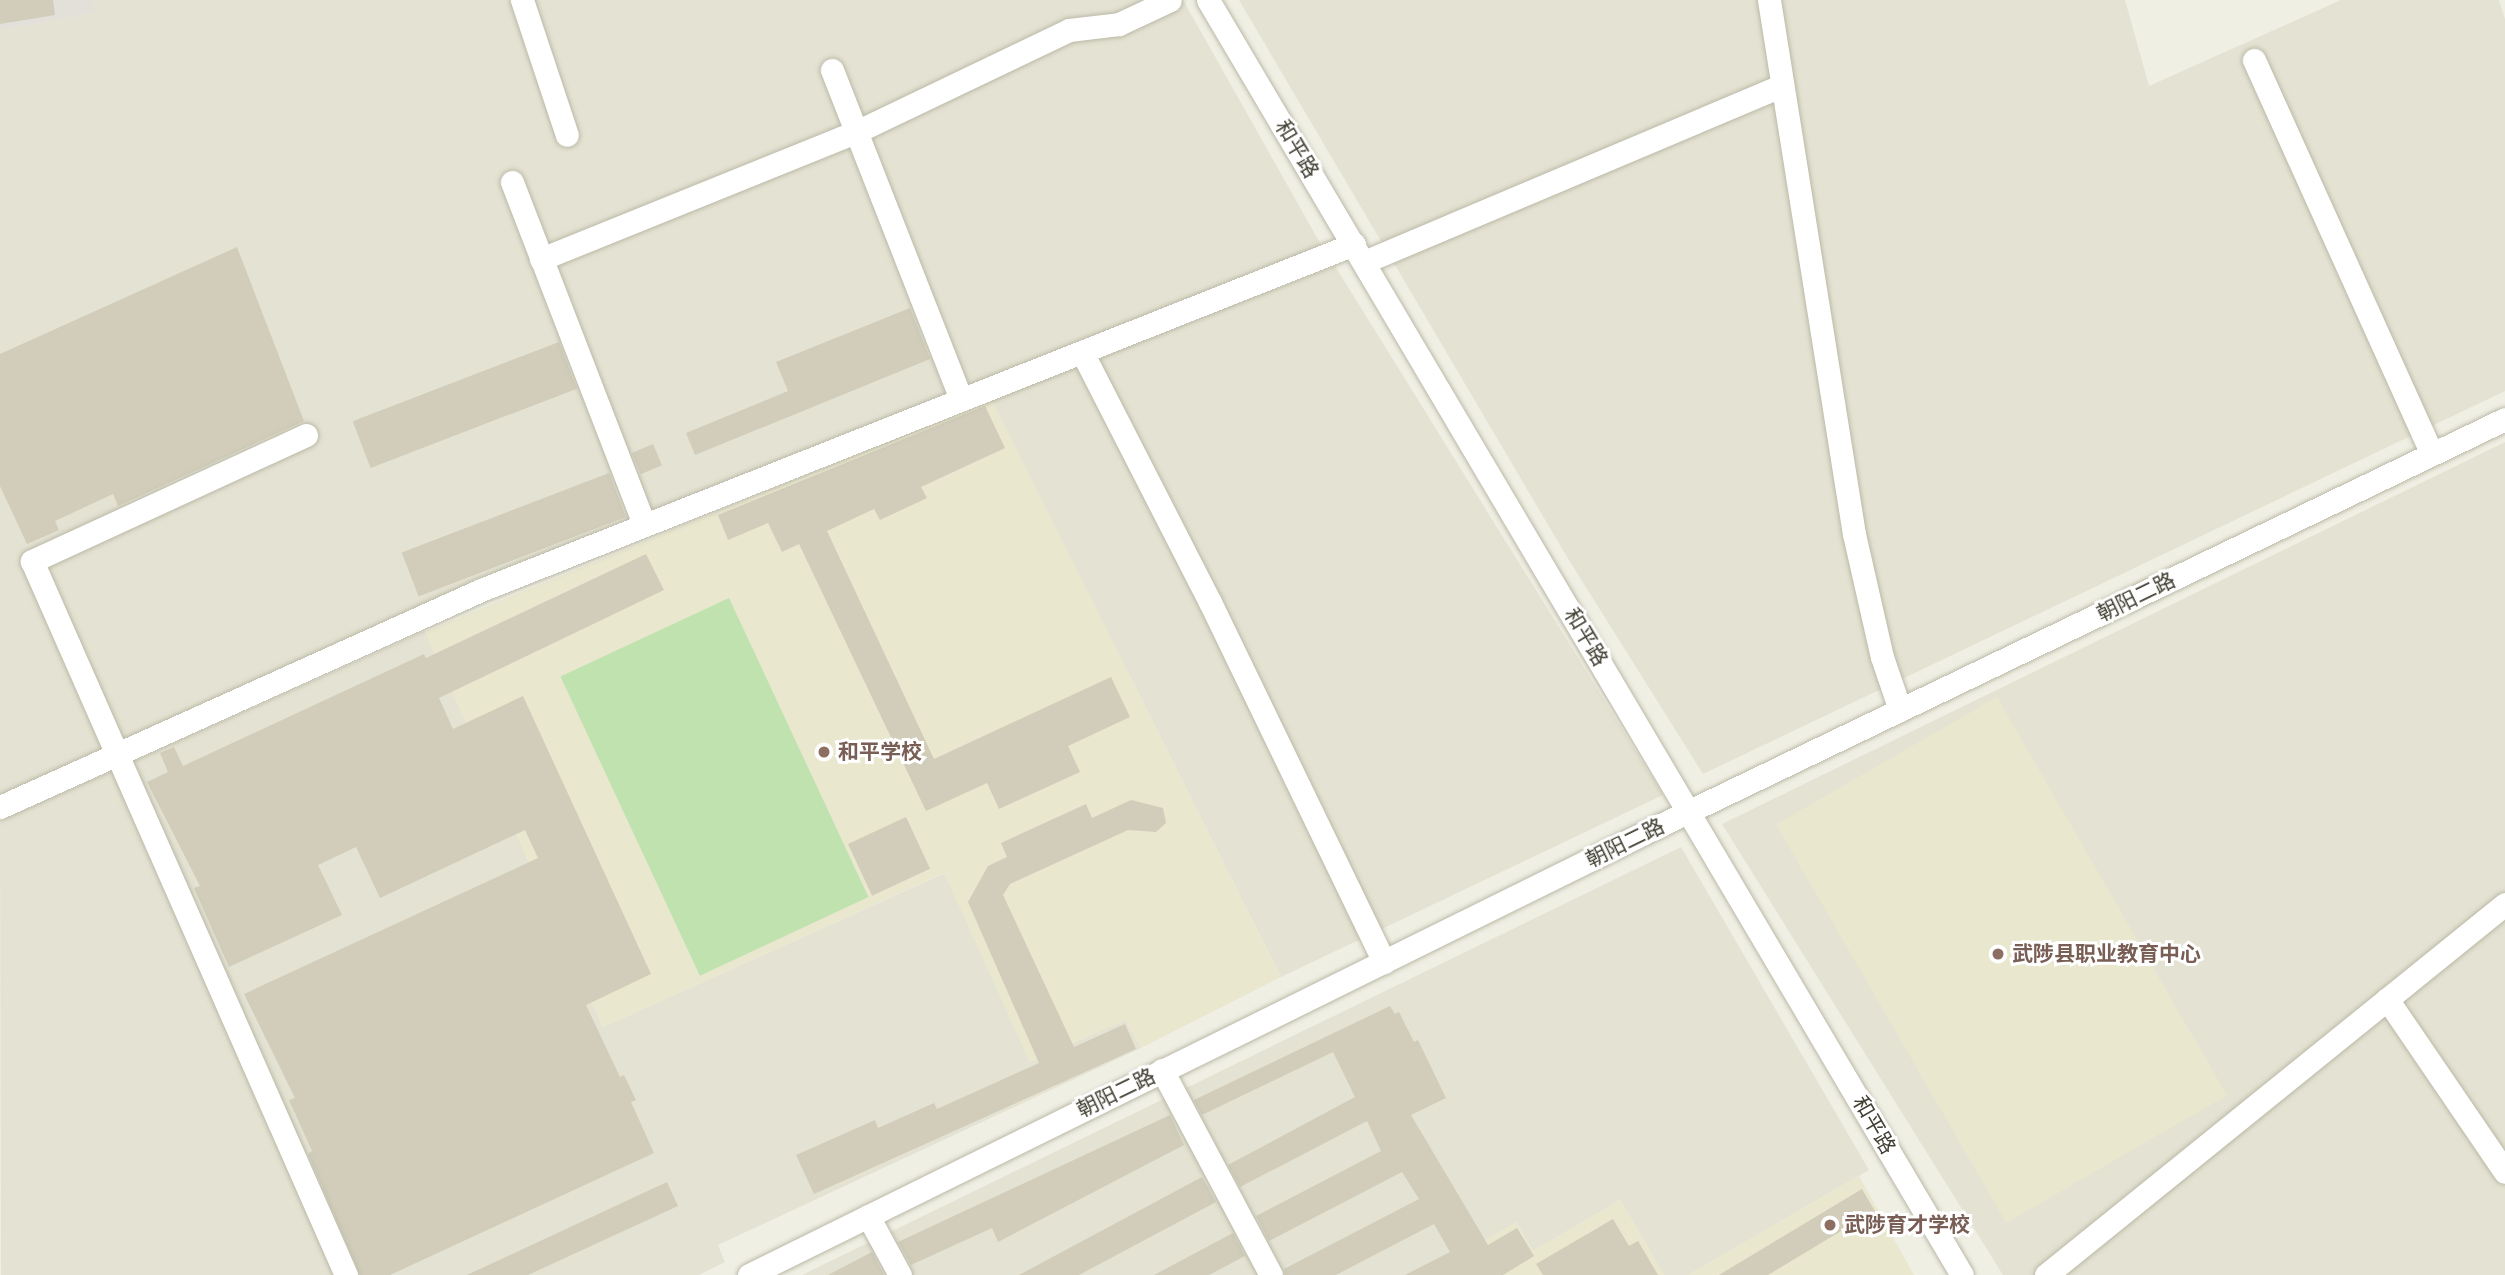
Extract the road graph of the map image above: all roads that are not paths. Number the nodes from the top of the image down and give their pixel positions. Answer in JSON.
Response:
{"nodes":[{"id":1,"x":522,"y":0,"type":"edge"},
{"id":2,"x":1170,"y":0,"type":"edge"},
{"id":3,"x":1208,"y":0,"type":"edge"},
{"id":4,"x":1769,"y":0,"type":"edge"},
{"id":5,"x":2254,"y":60,"type":"dead end"},
{"id":6,"x":832,"y":70,"type":"dead end"},
{"id":7,"x":1782,"y":85,"type":"junction"},
{"id":8,"x":856,"y":132,"type":"junction"},
{"id":9,"x":567,"y":135,"type":"dead end"},
{"id":10,"x":512,"y":182,"type":"dead end"},
{"id":11,"x":1359,"y":253,"type":"junction"},
{"id":12,"x":541,"y":259,"type":"junction"},
{"id":13,"x":1083,"y":352,"type":"junction"},
{"id":14,"x":961,"y":400,"type":"junction"},
{"id":15,"x":2505,"y":419,"type":"edge"},
{"id":16,"x":306,"y":435,"type":"dead end"},
{"id":17,"x":2432,"y":454,"type":"junction"},
{"id":18,"x":645,"y":524,"type":"junction"},
{"id":19,"x":1900,"y":710,"type":"junction"},
{"id":20,"x":118,"y":754,"type":"junction"},
{"id":21,"x":0,"y":807,"type":"edge"},
{"id":22,"x":1689,"y":812,"type":"junction"},
{"id":23,"x":2505,"y":904,"type":"edge"},
{"id":24,"x":1384,"y":962,"type":"junction"},
{"id":25,"x":2387,"y":999,"type":"junction"},
{"id":26,"x":1162,"y":1070,"type":"junction"},
{"id":27,"x":2505,"y":1172,"type":"edge"},
{"id":28,"x":869,"y":1216,"type":"junction"},
{"id":29,"x":346,"y":1275,"type":"edge"},
{"id":30,"x":749,"y":1275,"type":"edge"},
{"id":31,"x":901,"y":1275,"type":"edge"},
{"id":32,"x":1271,"y":1275,"type":"edge"},
{"id":33,"x":1962,"y":1275,"type":"edge"},
{"id":34,"x":2046,"y":1275,"type":"edge"}],
"edges":[{"from":1,"to":9,"type":"street"},
{"from":2,"to":8,"type":"street"},
{"from":3,"to":11,"type":"street","name":"和平路"},
{"from":4,"to":7,"type":"street"},
{"from":5,"to":17,"type":"street"},
{"from":6,"to":8,"type":"street"},
{"from":7,"to":11,"type":"street"},
{"from":7,"to":19,"type":"street"},
{"from":8,"to":12,"type":"street"},
{"from":8,"to":14,"type":"street"},
{"from":10,"to":12,"type":"street"},
{"from":11,"to":13,"type":"street"},
{"from":11,"to":22,"type":"street","name":"和平路"},
{"from":12,"to":18,"type":"street"},
{"from":13,"to":14,"type":"street"},
{"from":13,"to":24,"type":"street"},
{"from":14,"to":18,"type":"street"},
{"from":15,"to":17,"type":"street","name":"朝阳二路"},
{"from":16,"to":20,"type":"street"},
{"from":17,"to":19,"type":"street","name":"朝阳二路"},
{"from":18,"to":20,"type":"street"},
{"from":19,"to":22,"type":"street","name":"朝阳二路"},
{"from":20,"to":21,"type":"street"},
{"from":20,"to":29,"type":"street"},
{"from":22,"to":24,"type":"street","name":"朝阳二路"},
{"from":22,"to":33,"type":"street","name":"和平路"},
{"from":23,"to":25,"type":"street"},
{"from":24,"to":26,"type":"street","name":"朝阳二路"},
{"from":25,"to":27,"type":"street"},
{"from":25,"to":34,"type":"street"},
{"from":26,"to":28,"type":"street","name":"朝阳二路"},
{"from":26,"to":32,"type":"street"},
{"from":28,"to":30,"type":"street","name":"朝阳二路"},
{"from":28,"to":31,"type":"street"}]}
